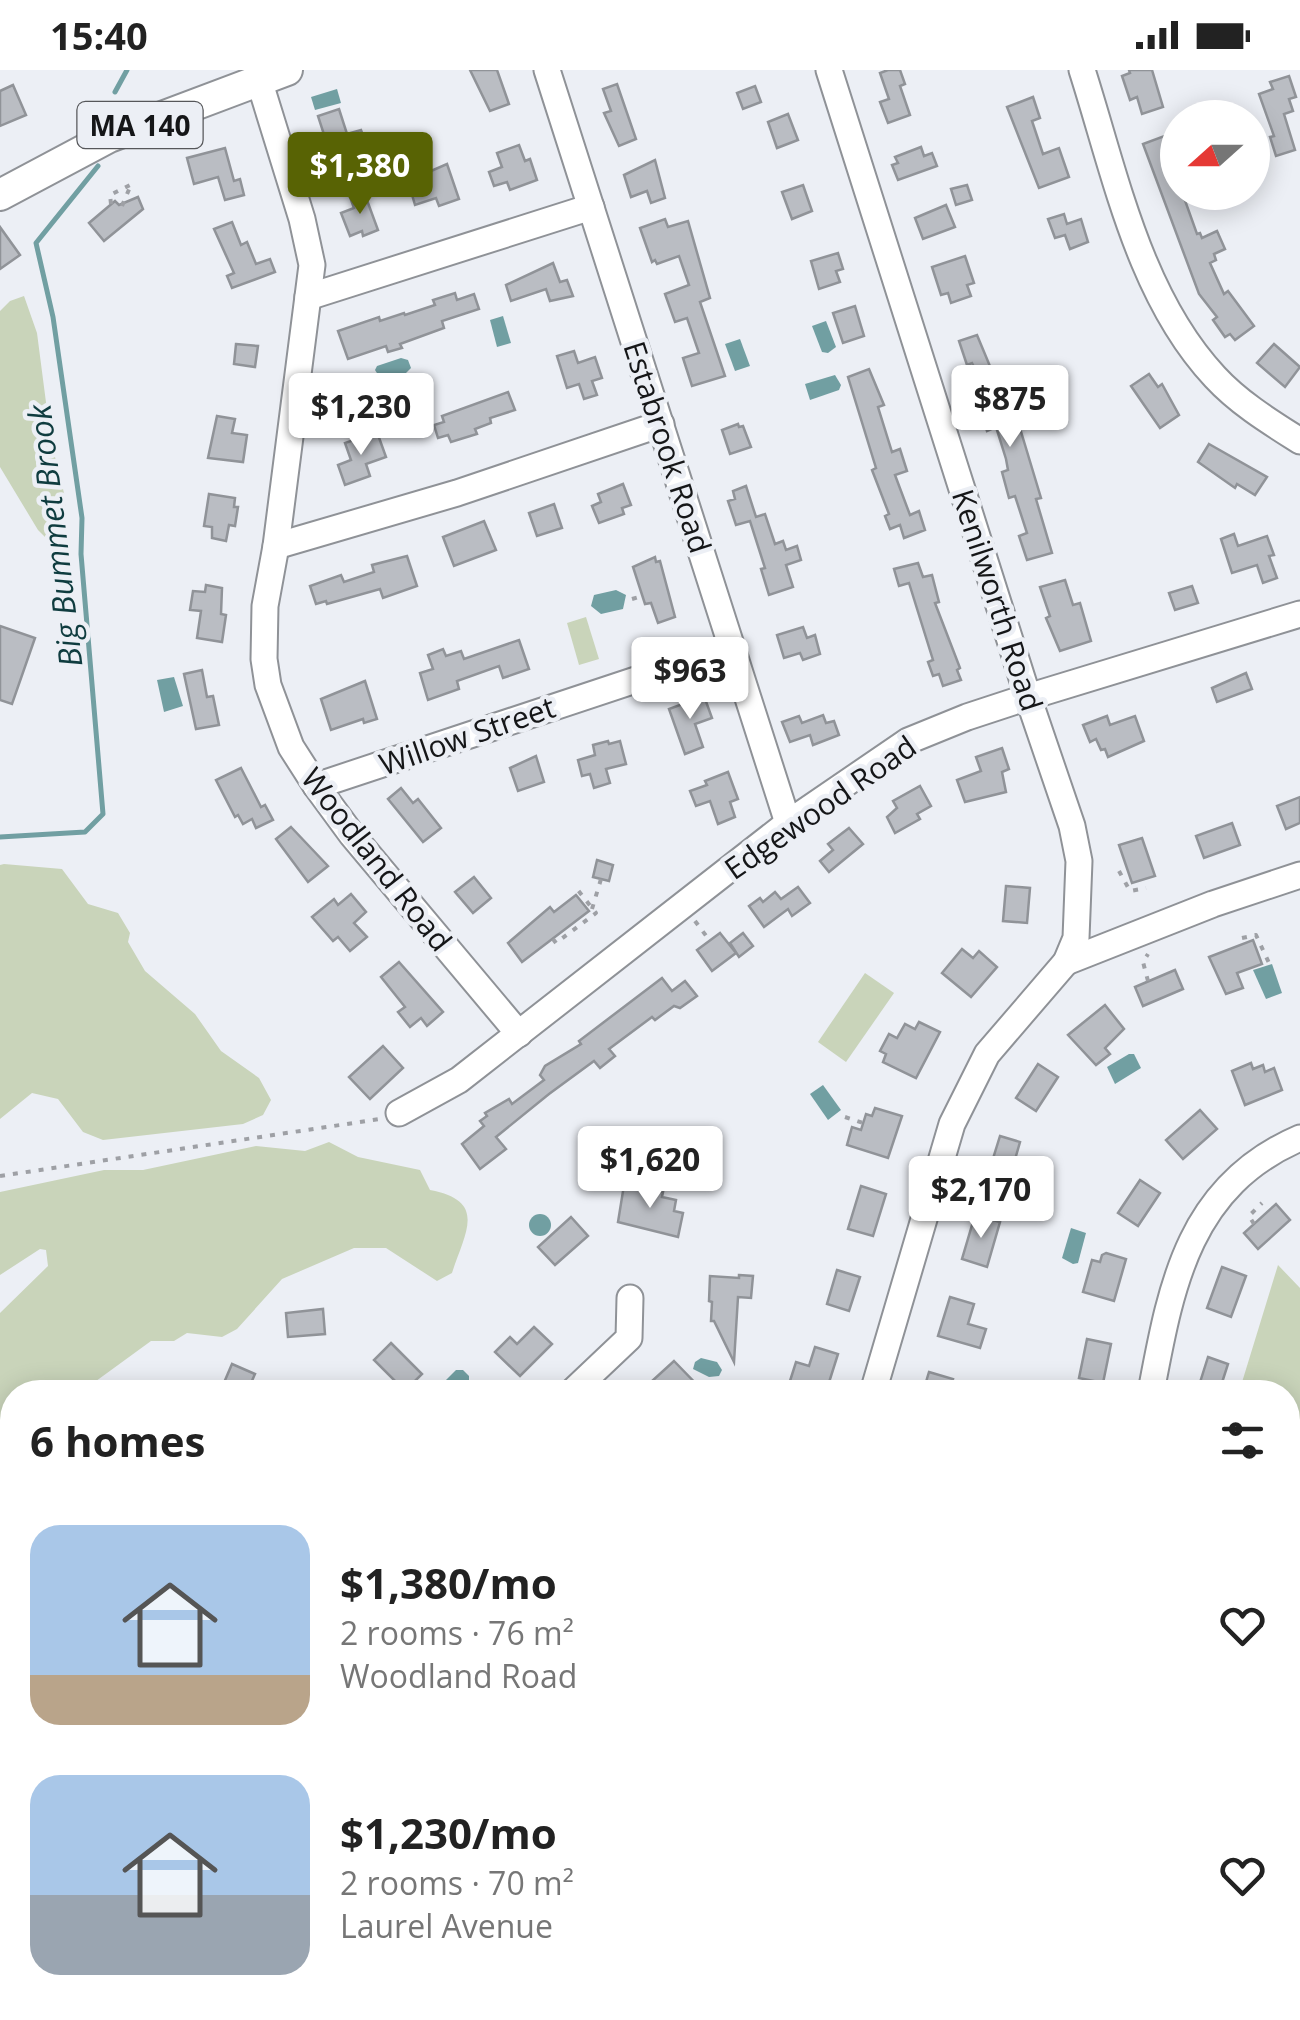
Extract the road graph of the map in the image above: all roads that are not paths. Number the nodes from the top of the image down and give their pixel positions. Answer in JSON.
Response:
{"nodes":[{"id":1,"x":547,"y":70,"type":"edge"},
{"id":2,"x":830,"y":70,"type":"edge"},
{"id":3,"x":1082,"y":70,"type":"edge"},
{"id":4,"x":275,"y":73,"type":"edge"},
{"id":5,"x":0,"y":195,"type":"edge"},
{"id":6,"x":591,"y":207,"type":"junction"},
{"id":7,"x":308,"y":298,"type":"junction"},
{"id":8,"x":661,"y":424,"type":"junction"},
{"id":9,"x":1300,"y":441,"type":"edge"},
{"id":10,"x":276,"y":546,"type":"junction"},
{"id":11,"x":1300,"y":614,"type":"edge"},
{"id":12,"x":732,"y":648,"type":"junction"},
{"id":13,"x":1028,"y":697,"type":"junction"},
{"id":14,"x":316,"y":786,"type":"junction"},
{"id":15,"x":788,"y":824,"type":"junction"},
{"id":16,"x":1300,"y":875,"type":"edge"},
{"id":17,"x":1066,"y":962,"type":"junction"},
{"id":18,"x":518,"y":1034,"type":"junction"},
{"id":19,"x":399,"y":1113,"type":"road end"},
{"id":20,"x":1300,"y":1138,"type":"edge"},
{"id":21,"x":630,"y":1298,"type":"dead end"},
{"id":22,"x":585,"y":1380,"type":"edge"},
{"id":23,"x":877,"y":1380,"type":"edge"},
{"id":24,"x":1154,"y":1380,"type":"edge"}],
"edges":[{"from":1,"to":6,"type":"street","name":"Estabrook Road"},
{"from":2,"to":13,"type":"street","name":"Kenilworth Road"},
{"from":3,"to":9,"type":"street"},
{"from":4,"to":5,"type":"main road","number":"MA 140"},
{"from":4,"to":7,"type":"street","name":"Woodland Road"},
{"from":6,"to":7,"type":"street"},
{"from":6,"to":8,"type":"street","name":"Estabrook Road"},
{"from":7,"to":10,"type":"street","name":"Woodland Road"},
{"from":8,"to":10,"type":"street"},
{"from":8,"to":12,"type":"street","name":"Estabrook Road"},
{"from":10,"to":14,"type":"street","name":"Woodland Road"},
{"from":11,"to":13,"type":"street","name":"Edgewood Road"},
{"from":12,"to":14,"type":"street","name":"Willow Street"},
{"from":12,"to":15,"type":"street","name":"Estabrook Road"},
{"from":13,"to":15,"type":"street","name":"Edgewood Road"},
{"from":13,"to":17,"type":"street","name":"Kenilworth Road"},
{"from":14,"to":18,"type":"street","name":"Woodland Road"},
{"from":15,"to":18,"type":"street","name":"Edgewood Road"},
{"from":16,"to":17,"type":"street"},
{"from":17,"to":23,"type":"street"},
{"from":18,"to":19,"type":"street","name":"Edgewood Road"},
{"from":20,"to":24,"type":"street"},
{"from":21,"to":22,"type":"street"}]}
